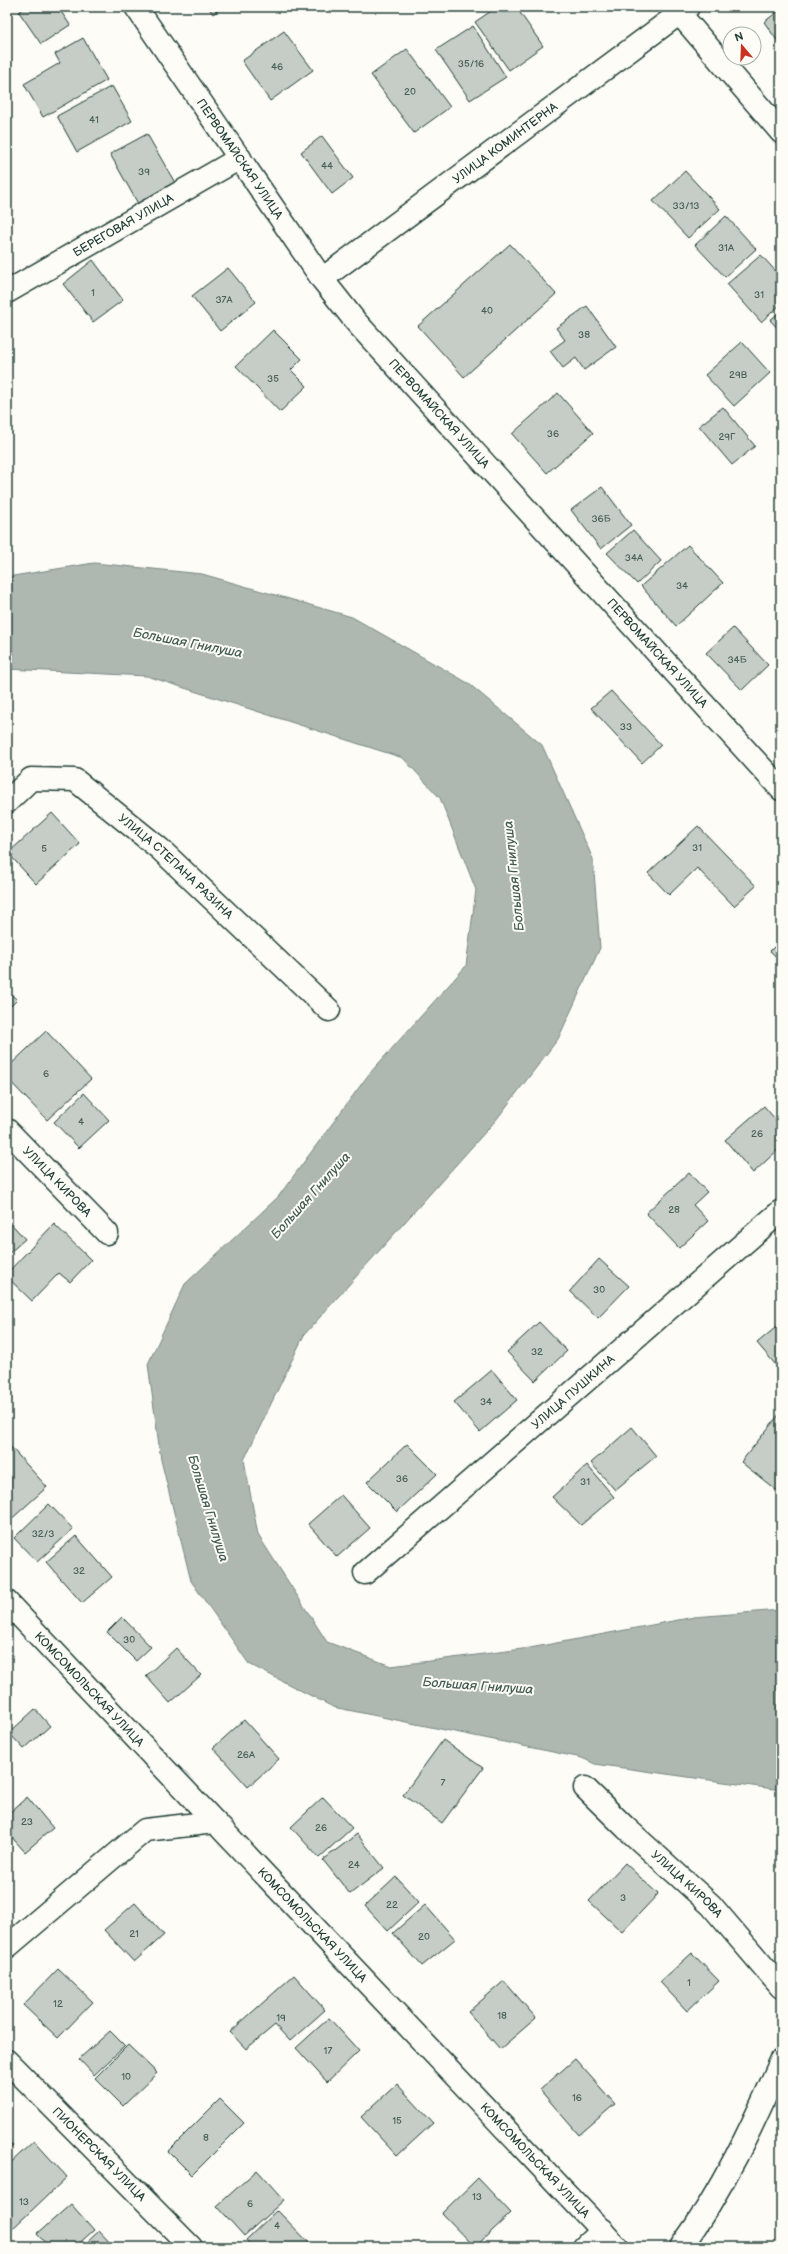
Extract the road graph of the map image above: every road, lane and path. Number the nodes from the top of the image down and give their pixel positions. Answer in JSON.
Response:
{"nodes":[{"id":1,"x":136,"y":7,"type":"edge"},
{"id":2,"x":680,"y":9,"type":"edge"},
{"id":3,"x":781,"y":132,"type":"edge"},
{"id":4,"x":240,"y":158,"type":"junction"},
{"id":5,"x":322,"y":279,"type":"junction"},
{"id":6,"x":7,"y":292,"type":"edge"},
{"id":7,"x":781,"y":789,"type":"edge"},
{"id":8,"x":7,"y":802,"type":"edge"},
{"id":9,"x":329,"y":1010,"type":"dead end"},
{"id":10,"x":7,"y":1130,"type":"edge"},
{"id":11,"x":781,"y":1211,"type":"edge"},
{"id":12,"x":107,"y":1233,"type":"dead end"},
{"id":13,"x":365,"y":1573,"type":"dead end"},
{"id":14,"x":7,"y":1602,"type":"edge"},
{"id":15,"x":585,"y":1788,"type":"dead end"},
{"id":16,"x":215,"y":1822,"type":"junction"},
{"id":17,"x":7,"y":1947,"type":"edge"},
{"id":18,"x":781,"y":1987,"type":"edge"},
{"id":19,"x":7,"y":2061,"type":"edge"},
{"id":20,"x":781,"y":2061,"type":"edge"},
{"id":21,"x":602,"y":2230,"type":"junction"},
{"id":22,"x":191,"y":2247,"type":"edge"},
{"id":23,"x":584,"y":2247,"type":"edge"},
{"id":24,"x":617,"y":2247,"type":"edge"},
{"id":25,"x":681,"y":2247,"type":"edge"}],
"edges":[{"from":1,"to":4,"type":"street","name":"ПЕРВОМАЙСКАЯ УЛИЦА"},
{"from":2,"to":3,"type":"street"},
{"from":2,"to":5,"type":"street","name":"УЛИЦА КОМИНТЕРНА"},
{"from":4,"to":5,"type":"street","name":"ПЕРВОМАЙСКАЯ УЛИЦА"},
{"from":4,"to":6,"type":"street","name":"БЕРЕГОВАЯ УЛИЦА"},
{"from":5,"to":7,"type":"street","name":"ПЕРВОМАЙСКАЯ УЛИЦА"},
{"from":8,"to":9,"type":"street","name":"УЛИЦА СТЕПАНА РАЗИНА"},
{"from":10,"to":12,"type":"street","name":"УЛИЦА КИРОВА"},
{"from":11,"to":13,"type":"street","name":"УЛИЦА ПУШКИНА"},
{"from":14,"to":16,"type":"street","name":"КОМСОМОЛЬСКАЯ УЛИЦА"},
{"from":15,"to":18,"type":"street","name":"УЛИЦА КИРОВА"},
{"from":16,"to":17,"type":"street"},
{"from":16,"to":21,"type":"street","name":"КОМСОМОЛЬСКАЯ УЛИЦА"},
{"from":19,"to":22,"type":"street","name":"ПИОНЕРСКАЯ УЛИЦА"},
{"from":20,"to":25,"type":"street"},
{"from":21,"to":23,"type":"street"},
{"from":21,"to":24,"type":"street","name":"КОМСОМОЛЬСКАЯ УЛИЦА"}]}
